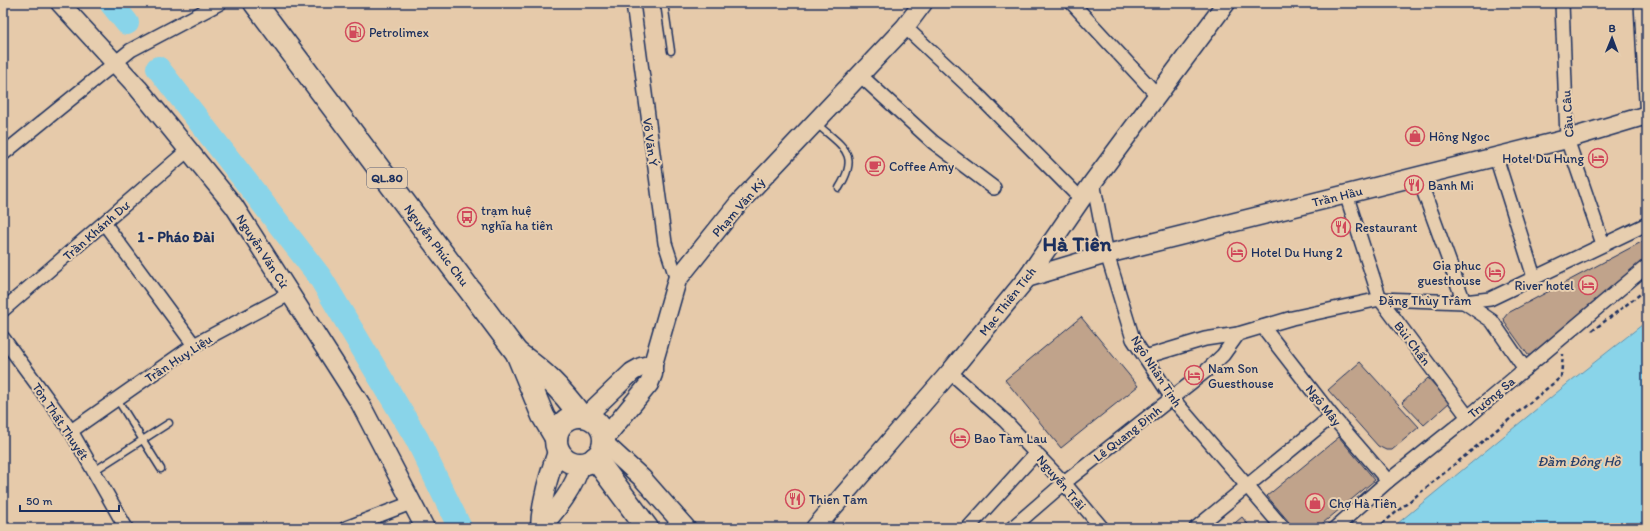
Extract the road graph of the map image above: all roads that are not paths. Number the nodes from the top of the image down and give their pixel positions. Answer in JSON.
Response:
{"nodes":[{"id":1,"x":60,"y":3,"type":"edge"},
{"id":2,"x":220,"y":3,"type":"edge"},
{"id":3,"x":255,"y":3,"type":"edge"},
{"id":4,"x":632,"y":3,"type":"edge"},
{"id":5,"x":664,"y":3,"type":"edge"},
{"id":6,"x":923,"y":3,"type":"edge"},
{"id":7,"x":1072,"y":3,"type":"edge"},
{"id":8,"x":1226,"y":3,"type":"edge"},
{"id":9,"x":1562,"y":3,"type":"edge"},
{"id":10,"x":1641,"y":3,"type":"edge"},
{"id":11,"x":906,"y":27,"type":"junction"},
{"id":12,"x":671,"y":51,"type":"dead end"},
{"id":13,"x":114,"y":64,"type":"junction"},
{"id":14,"x":860,"y":75,"type":"junction"},
{"id":15,"x":1158,"y":96,"type":"junction"},
{"id":16,"x":1646,"y":117,"type":"edge"},
{"id":17,"x":816,"y":123,"type":"junction"},
{"id":18,"x":1567,"y":139,"type":"junction"},
{"id":19,"x":188,"y":150,"type":"junction"},
{"id":20,"x":3,"y":154,"type":"edge"},
{"id":21,"x":1496,"y":157,"type":"junction"},
{"id":22,"x":1418,"y":176,"type":"junction"},
{"id":23,"x":1093,"y":182,"type":"junction"},
{"id":24,"x":839,"y":188,"type":"dead end"},
{"id":25,"x":994,"y":188,"type":"dead end"},
{"id":26,"x":1346,"y":194,"type":"junction"},
{"id":27,"x":1081,"y":199,"type":"junction"},
{"id":28,"x":104,"y":223,"type":"junction"},
{"id":29,"x":1647,"y":224,"type":"edge"},
{"id":30,"x":1603,"y":244,"type":"junction"},
{"id":31,"x":1107,"y":254,"type":"junction"},
{"id":32,"x":1647,"y":266,"type":"edge"},
{"id":33,"x":1534,"y":277,"type":"junction"},
{"id":34,"x":1027,"y":278,"type":"junction"},
{"id":35,"x":677,"y":280,"type":"junction"},
{"id":36,"x":291,"y":293,"type":"junction"},
{"id":37,"x":1380,"y":299,"type":"junction"},
{"id":38,"x":1464,"y":302,"type":"junction"},
{"id":39,"x":3,"y":310,"type":"edge"},
{"id":40,"x":1264,"y":327,"type":"junction"},
{"id":41,"x":1238,"y":334,"type":"junction"},
{"id":42,"x":3,"y":338,"type":"edge"},
{"id":43,"x":194,"y":345,"type":"junction"},
{"id":44,"x":517,"y":354,"type":"junction"},
{"id":45,"x":1145,"y":357,"type":"junction"},
{"id":46,"x":653,"y":364,"type":"junction"},
{"id":47,"x":1525,"y":369,"type":"junction"},
{"id":48,"x":950,"y":372,"type":"junction"},
{"id":49,"x":1172,"y":398,"type":"junction"},
{"id":50,"x":117,"y":399,"type":"junction"},
{"id":51,"x":583,"y":416,"type":"junction"},
{"id":52,"x":1332,"y":416,"type":"junction"},
{"id":53,"x":1468,"y":417,"type":"junction"},
{"id":54,"x":169,"y":423,"type":"dead end"},
{"id":55,"x":71,"y":431,"type":"junction"},
{"id":56,"x":143,"y":441,"type":"junction"},
{"id":57,"x":557,"y":444,"type":"junction"},
{"id":58,"x":596,"y":451,"type":"junction"},
{"id":59,"x":1036,"y":453,"type":"junction"},
{"id":60,"x":161,"y":469,"type":"dead end"},
{"id":61,"x":94,"y":471,"type":"junction"},
{"id":62,"x":1388,"y":481,"type":"junction"},
{"id":63,"x":1064,"y":483,"type":"junction"},
{"id":64,"x":1247,"y":486,"type":"junction"},
{"id":65,"x":411,"y":503,"type":"junction"},
{"id":66,"x":126,"y":528,"type":"edge"},
{"id":67,"x":346,"y":528,"type":"edge"},
{"id":68,"x":425,"y":528,"type":"edge"},
{"id":69,"x":540,"y":528,"type":"edge"},
{"id":70,"x":647,"y":528,"type":"edge"},
{"id":71,"x":686,"y":528,"type":"edge"},
{"id":72,"x":815,"y":528,"type":"edge"},
{"id":73,"x":968,"y":528,"type":"edge"},
{"id":74,"x":1012,"y":528,"type":"edge"},
{"id":75,"x":1102,"y":528,"type":"edge"},
{"id":76,"x":1196,"y":528,"type":"edge"},
{"id":77,"x":1283,"y":528,"type":"edge"},
{"id":78,"x":1335,"y":528,"type":"edge"}],
"edges":[{"from":1,"to":13,"type":"street","name":"Nguyễn Văn Cừ"},
{"from":2,"to":13,"type":"street"},
{"from":3,"to":44,"type":"highway","name":"Nguyễn Phúc Chu","number":"QL.80"},
{"from":4,"to":35,"type":"street","name":"Võ Văn Ý"},
{"from":5,"to":12,"type":"lane"},
{"from":6,"to":11,"type":"street","name":"Phạm Văn Ký"},
{"from":7,"to":15,"type":"street"},
{"from":8,"to":15,"type":"street","name":"Mạc Thiên Tích"},
{"from":9,"to":18,"type":"street","name":"Cầu Câu"},
{"from":10,"to":16,"type":"street"},
{"from":11,"to":14,"type":"street","name":"Phạm Văn Ký"},
{"from":11,"to":27,"type":"street"},
{"from":13,"to":19,"type":"street","name":"Nguyễn Văn Cừ"},
{"from":13,"to":20,"type":"street"},
{"from":14,"to":17,"type":"street","name":"Phạm Văn Ký"},
{"from":14,"to":25,"type":"street"},
{"from":15,"to":23,"type":"street","name":"Mạc Thiên Tích"},
{"from":16,"to":18,"type":"street","name":"Trần Hầu"},
{"from":17,"to":24,"type":"lane"},
{"from":17,"to":35,"type":"street","name":"Phạm Văn Ký"},
{"from":18,"to":21,"type":"street","name":"Trần Hầu"},
{"from":18,"to":30,"type":"street","name":"Cầu Câu"},
{"from":19,"to":28,"type":"street","name":"Trần Khánh Dư"},
{"from":19,"to":36,"type":"street","name":"Nguyễn Văn Cừ"},
{"from":21,"to":22,"type":"street","name":"Trần Hầu"},
{"from":21,"to":33,"type":"street"},
{"from":22,"to":26,"type":"street","name":"Trần Hầu"},
{"from":22,"to":38,"type":"street"},
{"from":23,"to":27,"type":"street","name":"Mạc Thiên Tích"},
{"from":23,"to":31,"type":"street","name":"Ngô Nhân Tịnh"},
{"from":26,"to":31,"type":"street","name":"Trần Hầu"},
{"from":26,"to":37,"type":"street","name":"Bùi Chấn"},
{"from":27,"to":34,"type":"street","name":"Mạc Thiên Tích"},
{"from":28,"to":39,"type":"street","name":"Trần Khánh Dư"},
{"from":28,"to":43,"type":"street"},
{"from":29,"to":30,"type":"street","name":"Đặng Thùy Trâm"},
{"from":30,"to":33,"type":"street","name":"Đặng Thùy Trâm"},
{"from":31,"to":34,"type":"street","name":"Trần Hầu"},
{"from":31,"to":45,"type":"street","name":"Ngô Nhân Tịnh"},
{"from":32,"to":47,"type":"street","name":"Trường Sa"},
{"from":33,"to":38,"type":"street","name":"Đặng Thùy Trâm"},
{"from":34,"to":48,"type":"street","name":"Mạc Thiên Tích"},
{"from":35,"to":46,"type":"street","name":"Phạm Văn Ký"},
{"from":36,"to":43,"type":"street","name":"Trần Huy Liệu"},
{"from":36,"to":65,"type":"street","name":"Nguyễn Văn Cừ"},
{"from":37,"to":38,"type":"street","name":"Đặng Thùy Trâm"},
{"from":37,"to":40,"type":"street","name":"Đặng Thùy Trâm"},
{"from":37,"to":53,"type":"street","name":"Bùi Chấn"},
{"from":38,"to":47,"type":"street"},
{"from":40,"to":41,"type":"street","name":"Đặng Thùy Trâm"},
{"from":40,"to":52,"type":"street","name":"Ngô Mây"},
{"from":41,"to":45,"type":"street","name":"Đặng Thùy Trâm"},
{"from":41,"to":49,"type":"street","name":"Lê Quang Định"},
{"from":42,"to":55,"type":"street","name":"Tôn Thất Thuyết"},
{"from":43,"to":50,"type":"street","name":"Trần Huy Liệu"},
{"from":44,"to":51,"type":"highway","name":"Nguyễn Phúc Chu","number":"QL.80"},
{"from":44,"to":57,"type":"highway","name":"Nguyễn Phúc Chu"},
{"from":45,"to":49,"type":"street","name":"Ngô Nhân Tịnh"},
{"from":46,"to":51,"type":"street"},
{"from":46,"to":58,"type":"street","name":"Phạm Văn Ký"},
{"from":47,"to":53,"type":"street","name":"Trường Sa"},
{"from":48,"to":59,"type":"street","name":"Nguyễn Trãi"},
{"from":48,"to":72,"type":"street","name":"Mạc Thiên Tích"},
{"from":49,"to":63,"type":"street","name":"Lê Quang Định"},
{"from":49,"to":64,"type":"street","name":"Ngô Nhân Tịnh"},
{"from":50,"to":55,"type":"street","name":"Trần Huy Liệu"},
{"from":50,"to":56,"type":"lane"},
{"from":51,"to":57,"type":"highway"},
{"from":51,"to":58,"type":"highway"},
{"from":52,"to":62,"type":"street","name":"Ngô Mây"},
{"from":52,"to":64,"type":"street"},
{"from":53,"to":62,"type":"street","name":"Trường Sa"},
{"from":54,"to":56,"type":"lane"},
{"from":55,"to":61,"type":"street","name":"Tôn Thất Thuyết"},
{"from":56,"to":60,"type":"lane"},
{"from":56,"to":61,"type":"lane"},
{"from":57,"to":58,"type":"highway"},
{"from":57,"to":69,"type":"street"},
{"from":58,"to":69,"type":"street","name":"Phạm Văn Ký"},
{"from":58,"to":70,"type":"highway"},
{"from":58,"to":71,"type":"street"},
{"from":59,"to":63,"type":"street","name":"Nguyễn Trãi"},
{"from":59,"to":73,"type":"street"},
{"from":61,"to":66,"type":"street","name":"Tôn Thất Thuyết"},
{"from":62,"to":78,"type":"street","name":"Trường Sa"},
{"from":63,"to":74,"type":"street","name":"Lê Quang Định"},
{"from":63,"to":75,"type":"street","name":"Nguyễn Trãi"},
{"from":64,"to":76,"type":"street"},
{"from":64,"to":77,"type":"street","name":"Ngô Nhân Tịnh"},
{"from":65,"to":67,"type":"street"},
{"from":65,"to":68,"type":"street","name":"Nguyễn Văn Cừ"}]}
